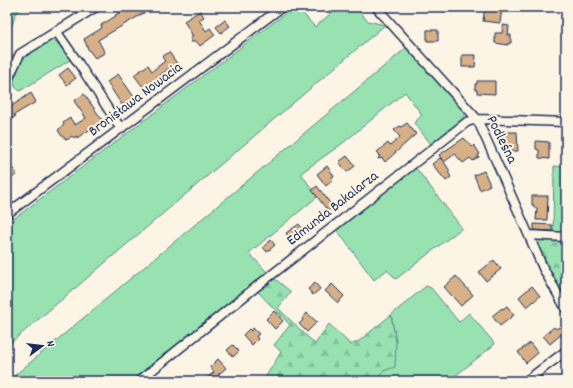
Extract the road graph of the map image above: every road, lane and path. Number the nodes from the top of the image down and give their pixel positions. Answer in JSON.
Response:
{"nodes":[{"id":1,"x":96,"y":7,"type":"edge"},
{"id":2,"x":282,"y":7,"type":"edge"},
{"id":3,"x":376,"y":7,"type":"edge"},
{"id":4,"x":56,"y":31,"type":"junction"},
{"id":5,"x":7,"y":81,"type":"edge"},
{"id":6,"x":477,"y":120,"type":"junction"},
{"id":7,"x":566,"y":122,"type":"edge"},
{"id":8,"x":121,"y":129,"type":"junction"},
{"id":9,"x":7,"y":214,"type":"edge"},
{"id":10,"x":529,"y":235,"type":"junction"},
{"id":11,"x":566,"y":237,"type":"edge"},
{"id":12,"x":566,"y":309,"type":"edge"},
{"id":13,"x":566,"y":351,"type":"edge"},
{"id":14,"x":139,"y":381,"type":"edge"},
{"id":15,"x":526,"y":381,"type":"edge"}],
"edges":[{"from":1,"to":4,"type":"street"},
{"from":2,"to":8,"type":"street","name":"Bronisława Nowacia"},
{"from":3,"to":6,"type":"street","name":"Podleśna"},
{"from":4,"to":5,"type":"street"},
{"from":4,"to":8,"type":"street"},
{"from":6,"to":7,"type":"street","name":"Edmunda Bakalarza"},
{"from":6,"to":10,"type":"street","name":"Podleśna"},
{"from":6,"to":14,"type":"street","name":"Edmunda Bakalarza"},
{"from":8,"to":9,"type":"street","name":"Bronisława Nowacia"},
{"from":10,"to":11,"type":"street"},
{"from":10,"to":12,"type":"street","name":"Podleśna"},
{"from":13,"to":15,"type":"street"}]}
